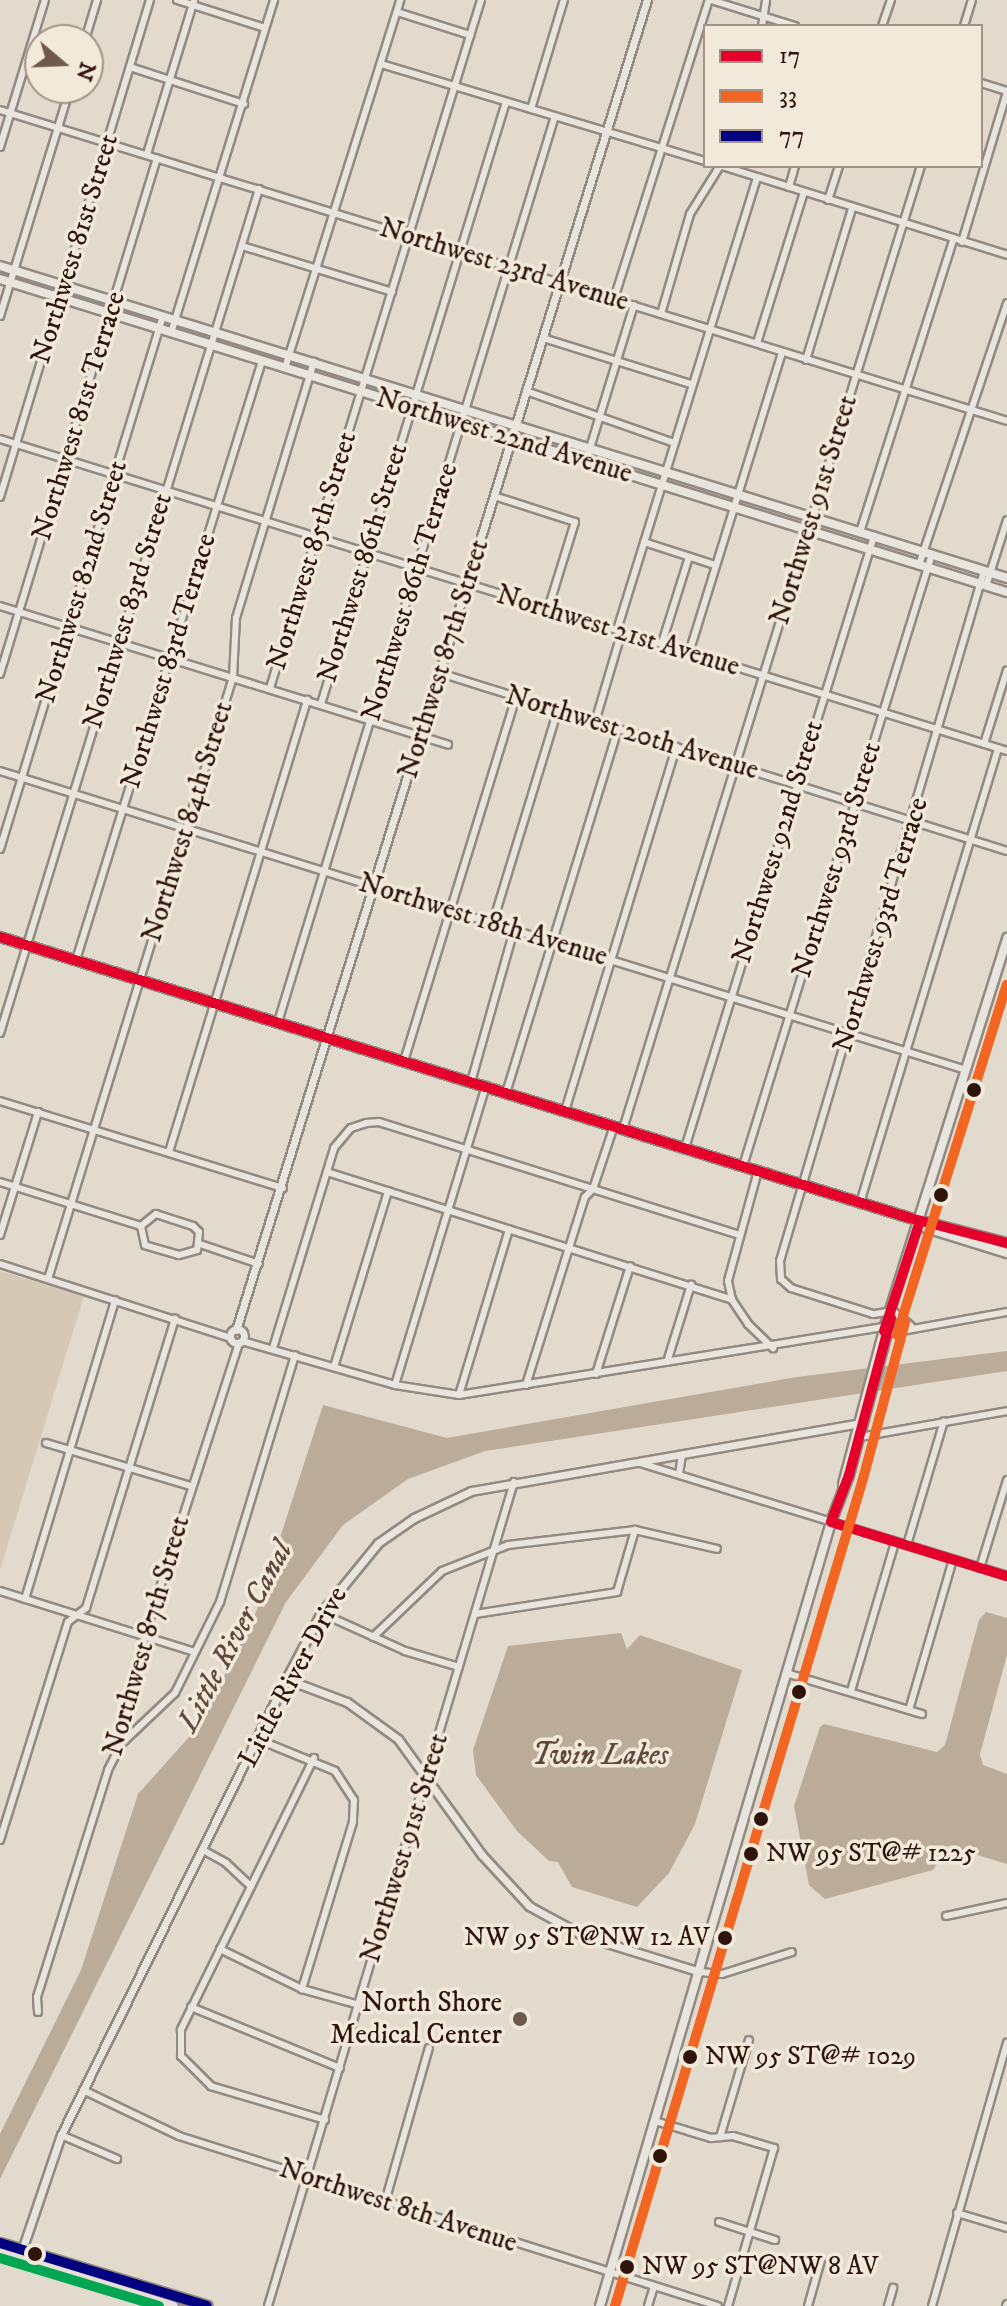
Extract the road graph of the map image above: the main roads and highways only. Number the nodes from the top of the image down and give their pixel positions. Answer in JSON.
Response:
{"nodes":[{"id":1,"x":0,"y":266,"type":"edge"},
{"id":2,"x":0,"y":279,"type":"edge"},
{"id":3,"x":1007,"y":578,"type":"edge"},
{"id":4,"x":1007,"y":592,"type":"edge"},
{"id":5,"x":0,"y":937,"type":"edge"},
{"id":6,"x":1007,"y":938,"type":"edge"},
{"id":7,"x":920,"y":1221,"type":"junction"},
{"id":8,"x":1007,"y":1243,"type":"edge"},
{"id":9,"x":1007,"y":1253,"type":"edge"},
{"id":10,"x":887,"y":1329,"type":"junction"},
{"id":11,"x":877,"y":1368,"type":"junction"},
{"id":12,"x":0,"y":2243,"type":"edge"},
{"id":13,"x":0,"y":2252,"type":"edge"},
{"id":14,"x":20,"y":2254,"type":"junction"},
{"id":15,"x":173,"y":2306,"type":"edge"},
{"id":16,"x":207,"y":2306,"type":"edge"},
{"id":17,"x":600,"y":2306,"type":"edge"}],
"edges":[{"from":1,"to":3,"type":"main road","name":"Northwest 22nd Avenue"},
{"from":2,"to":4,"type":"main road","name":"Northwest 22nd Avenue"},
{"from":5,"to":7,"type":"main road"},
{"from":6,"to":7,"type":"main road"},
{"from":7,"to":8,"type":"main road"},
{"from":7,"to":9,"type":"main road"},
{"from":7,"to":10,"type":"main road"},
{"from":10,"to":11,"type":"main road"},
{"from":10,"to":11,"type":"main road"},
{"from":11,"to":17,"type":"main road"},
{"from":12,"to":14,"type":"main road"},
{"from":13,"to":14,"type":"main road"},
{"from":14,"to":15,"type":"main road"},
{"from":14,"to":16,"type":"main road"}]}
